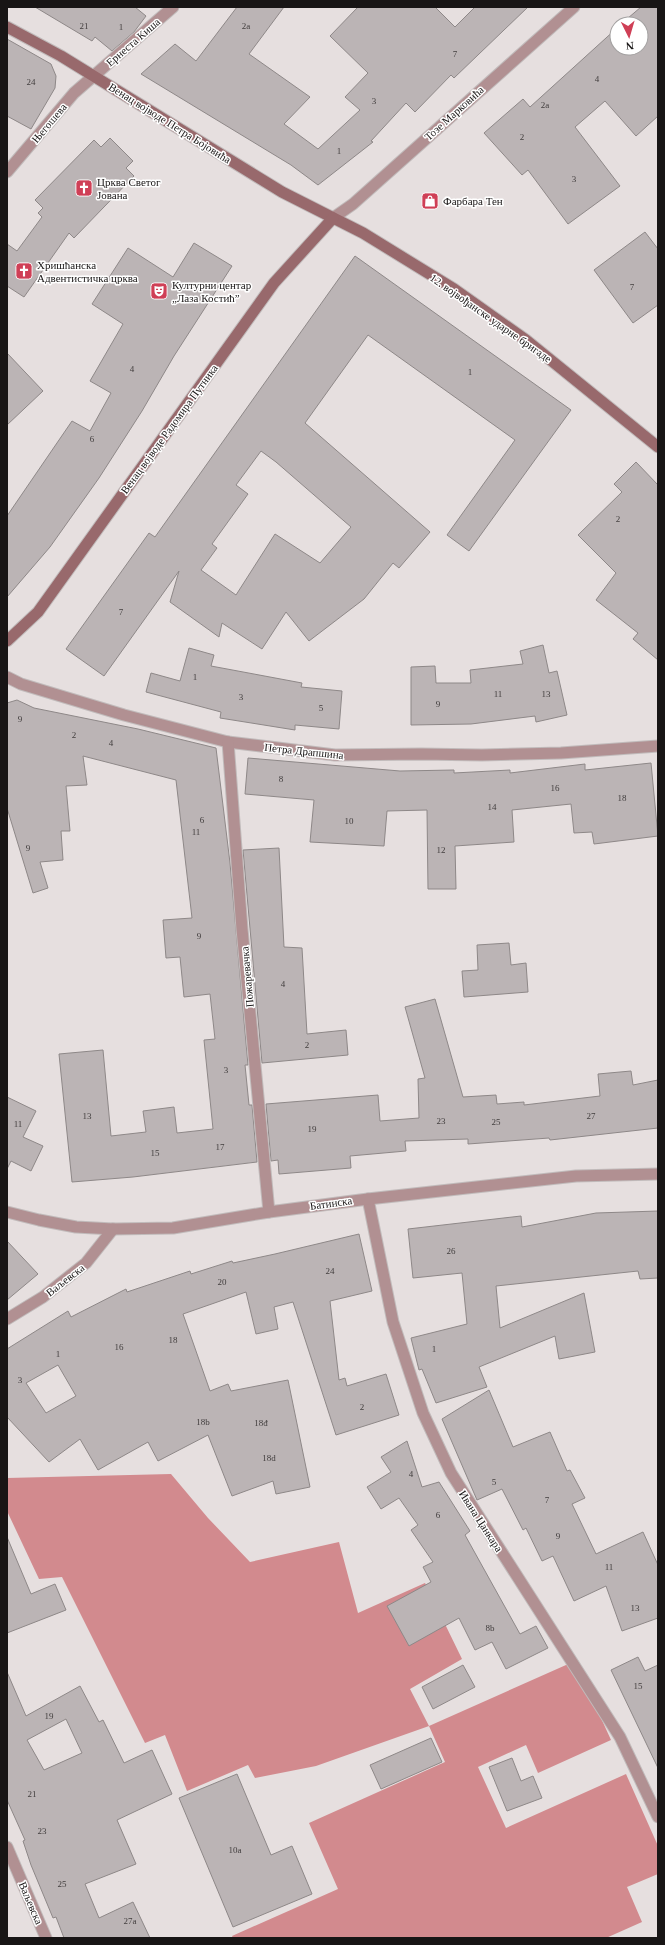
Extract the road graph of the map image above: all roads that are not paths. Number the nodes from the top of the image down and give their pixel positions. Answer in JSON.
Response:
{"nodes":[{"id":1,"x":173,"y":7,"type":"edge"},
{"id":2,"x":574,"y":7,"type":"edge"},
{"id":3,"x":7,"y":27,"type":"edge"},
{"id":4,"x":92,"y":76,"type":"junction"},
{"id":5,"x":7,"y":172,"type":"edge"},
{"id":6,"x":333,"y":218,"type":"junction"},
{"id":7,"x":658,"y":447,"type":"edge"},
{"id":8,"x":7,"y":641,"type":"edge"},
{"id":9,"x":7,"y":677,"type":"edge"},
{"id":10,"x":228,"y":742,"type":"junction"},
{"id":11,"x":658,"y":746,"type":"edge"},
{"id":12,"x":658,"y":1174,"type":"edge"},
{"id":13,"x":368,"y":1199,"type":"junction"},
{"id":14,"x":7,"y":1212,"type":"edge"},
{"id":15,"x":269,"y":1212,"type":"junction"},
{"id":16,"x":113,"y":1230,"type":"junction"},
{"id":17,"x":7,"y":1319,"type":"edge"},
{"id":18,"x":658,"y":1817,"type":"edge"},
{"id":19,"x":7,"y":1847,"type":"edge"},
{"id":20,"x":46,"y":1938,"type":"edge"}],
"edges":[{"from":1,"to":4,"type":"street","name":"Ернеста Киша"},
{"from":2,"to":6,"type":"street","name":"Тозе Марковића"},
{"from":3,"to":4,"type":"main road","name":"Венац војводе Петра Бојовића"},
{"from":4,"to":5,"type":"street","name":"Његошева"},
{"from":4,"to":6,"type":"main road","name":"Венац војводе Петра Бојовића"},
{"from":6,"to":7,"type":"main road","name":"12. војвођанске ударне бригаде"},
{"from":6,"to":8,"type":"main road","name":"Венац војводе Радомира Путника"},
{"from":9,"to":10,"type":"street","name":"Петра Драпшина"},
{"from":10,"to":11,"type":"street","name":"Петра Драпшина"},
{"from":10,"to":15,"type":"street","name":"Пожаревачка"},
{"from":12,"to":13,"type":"street","name":"Батинска"},
{"from":13,"to":15,"type":"street","name":"Батинска"},
{"from":13,"to":18,"type":"street","name":"Ивана Цанкара"},
{"from":14,"to":16,"type":"street","name":"Батинска"},
{"from":15,"to":16,"type":"street","name":"Батинска"},
{"from":16,"to":17,"type":"street","name":"Ваљевска"},
{"from":19,"to":20,"type":"street","name":"Ваљевска"}]}
